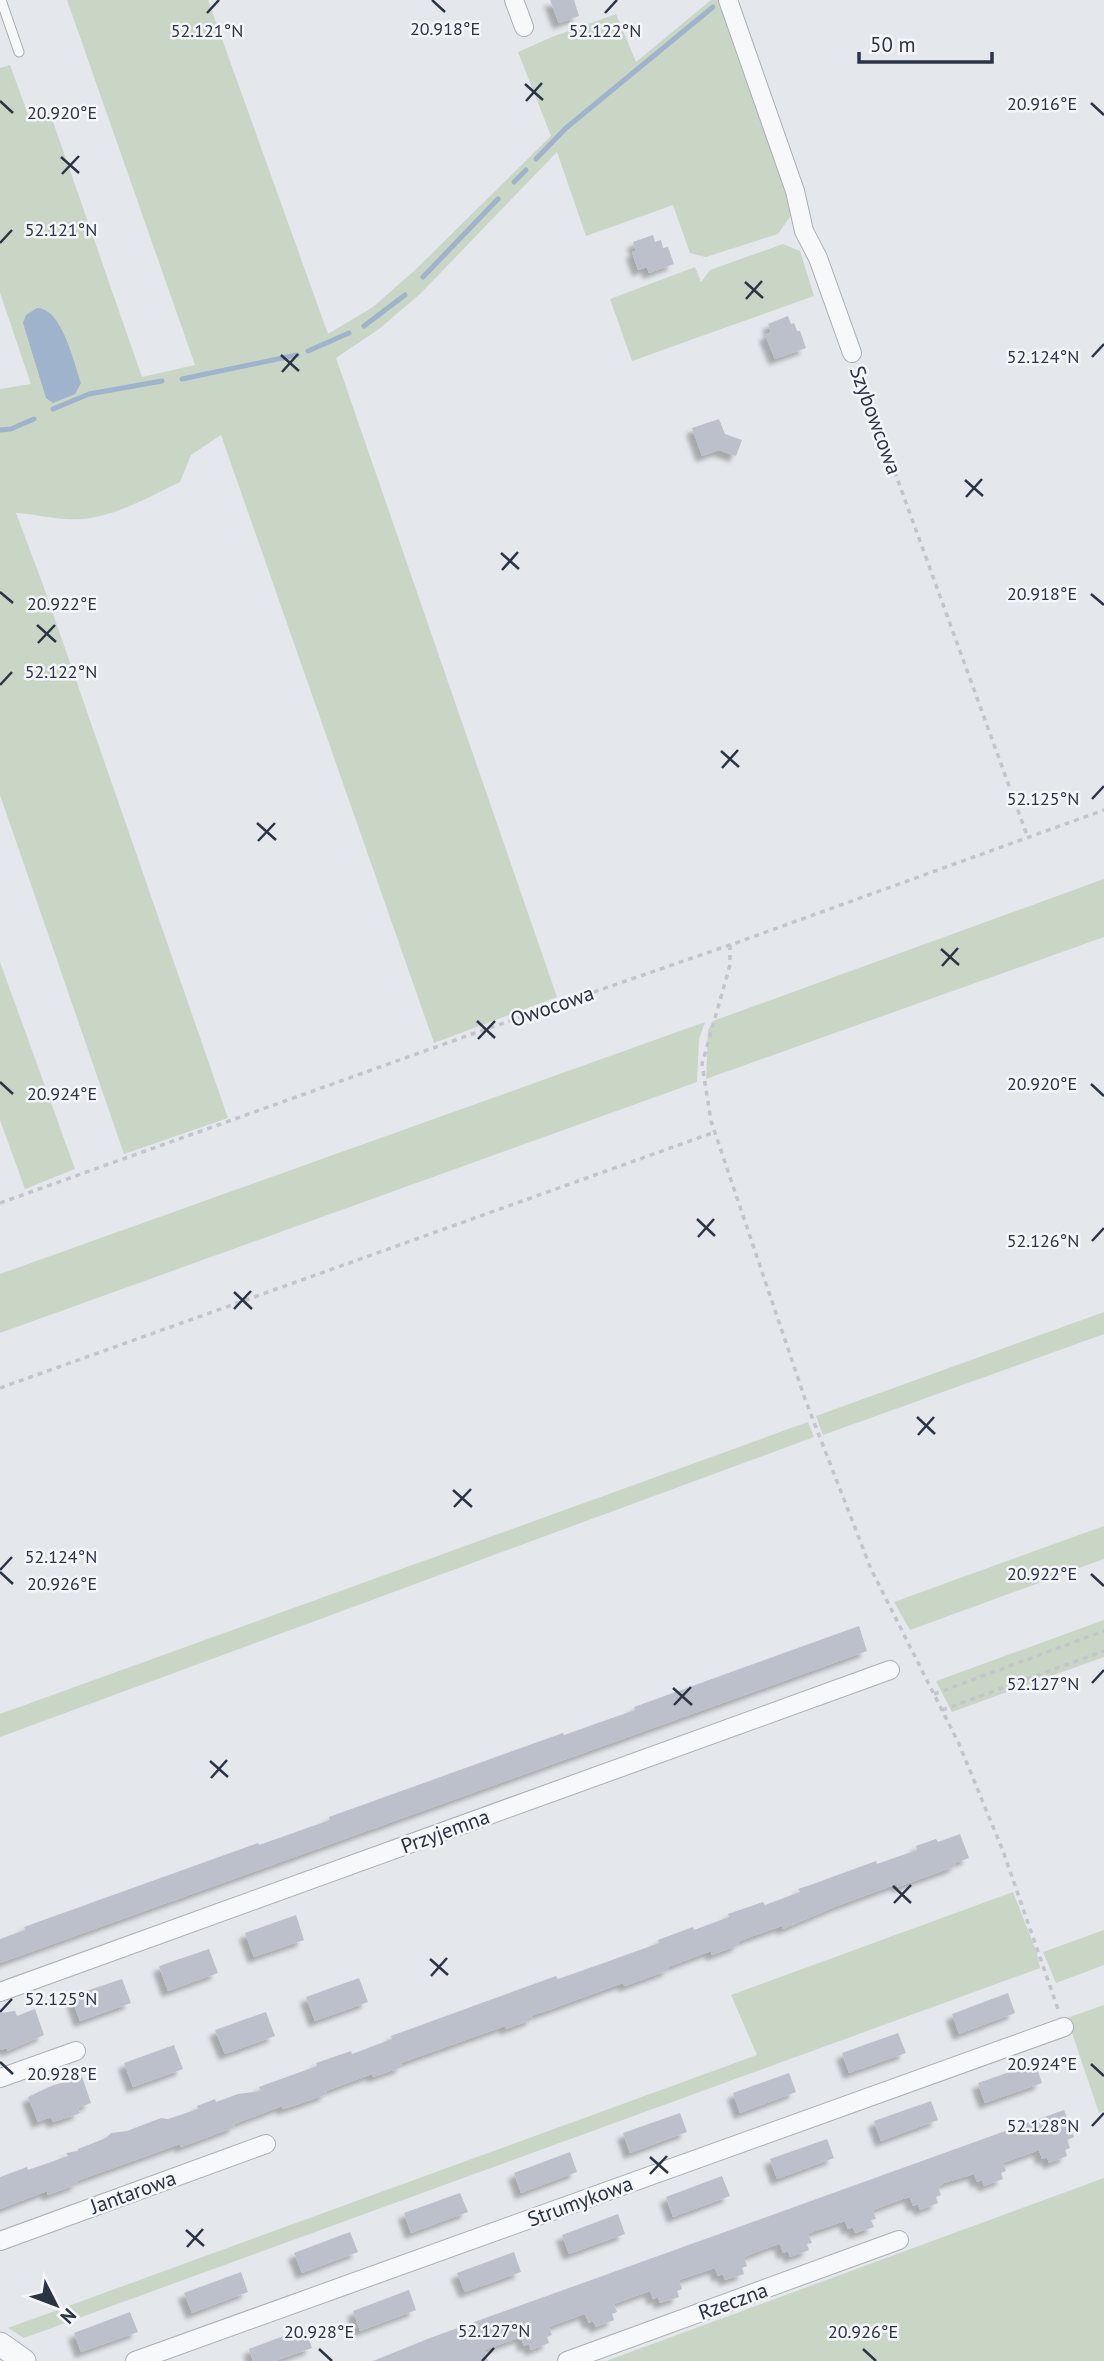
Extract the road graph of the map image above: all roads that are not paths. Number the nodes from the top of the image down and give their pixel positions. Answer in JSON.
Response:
{"nodes":[{"id":1,"x":1,"y":0,"type":"edge"},
{"id":2,"x":514,"y":0,"type":"edge"},
{"id":3,"x":728,"y":0,"type":"edge"},
{"id":4,"x":524,"y":27,"type":"dead end"},
{"id":5,"x":19,"y":52,"type":"dead end"},
{"id":6,"x":852,"y":353,"type":"road end"},
{"id":7,"x":890,"y":1670,"type":"dead end"},
{"id":8,"x":0,"y":1992,"type":"edge"},
{"id":9,"x":1064,"y":2028,"type":"road end"},
{"id":10,"x":76,"y":2051,"type":"dead end"},
{"id":11,"x":0,"y":2078,"type":"edge"},
{"id":12,"x":266,"y":2144,"type":"dead end"},
{"id":13,"x":0,"y":2241,"type":"edge"},
{"id":14,"x":899,"y":2241,"type":"dead end"},
{"id":15,"x":0,"y":2344,"type":"edge"},
{"id":16,"x":24,"y":2361,"type":"edge"},
{"id":17,"x":135,"y":2361,"type":"edge"},
{"id":18,"x":567,"y":2361,"type":"edge"}],
"edges":[{"from":1,"to":5,"type":"lane"},
{"from":2,"to":4,"type":"street"},
{"from":3,"to":6,"type":"street","name":"Szybowcowa"},
{"from":7,"to":8,"type":"street","name":"Przyjemna"},
{"from":9,"to":17,"type":"street","name":"Strumykowa"},
{"from":10,"to":11,"type":"street"},
{"from":12,"to":13,"type":"street","name":"Jantarowa"},
{"from":14,"to":18,"type":"street","name":"Rzeczna"},
{"from":15,"to":16,"type":"street"}]}
